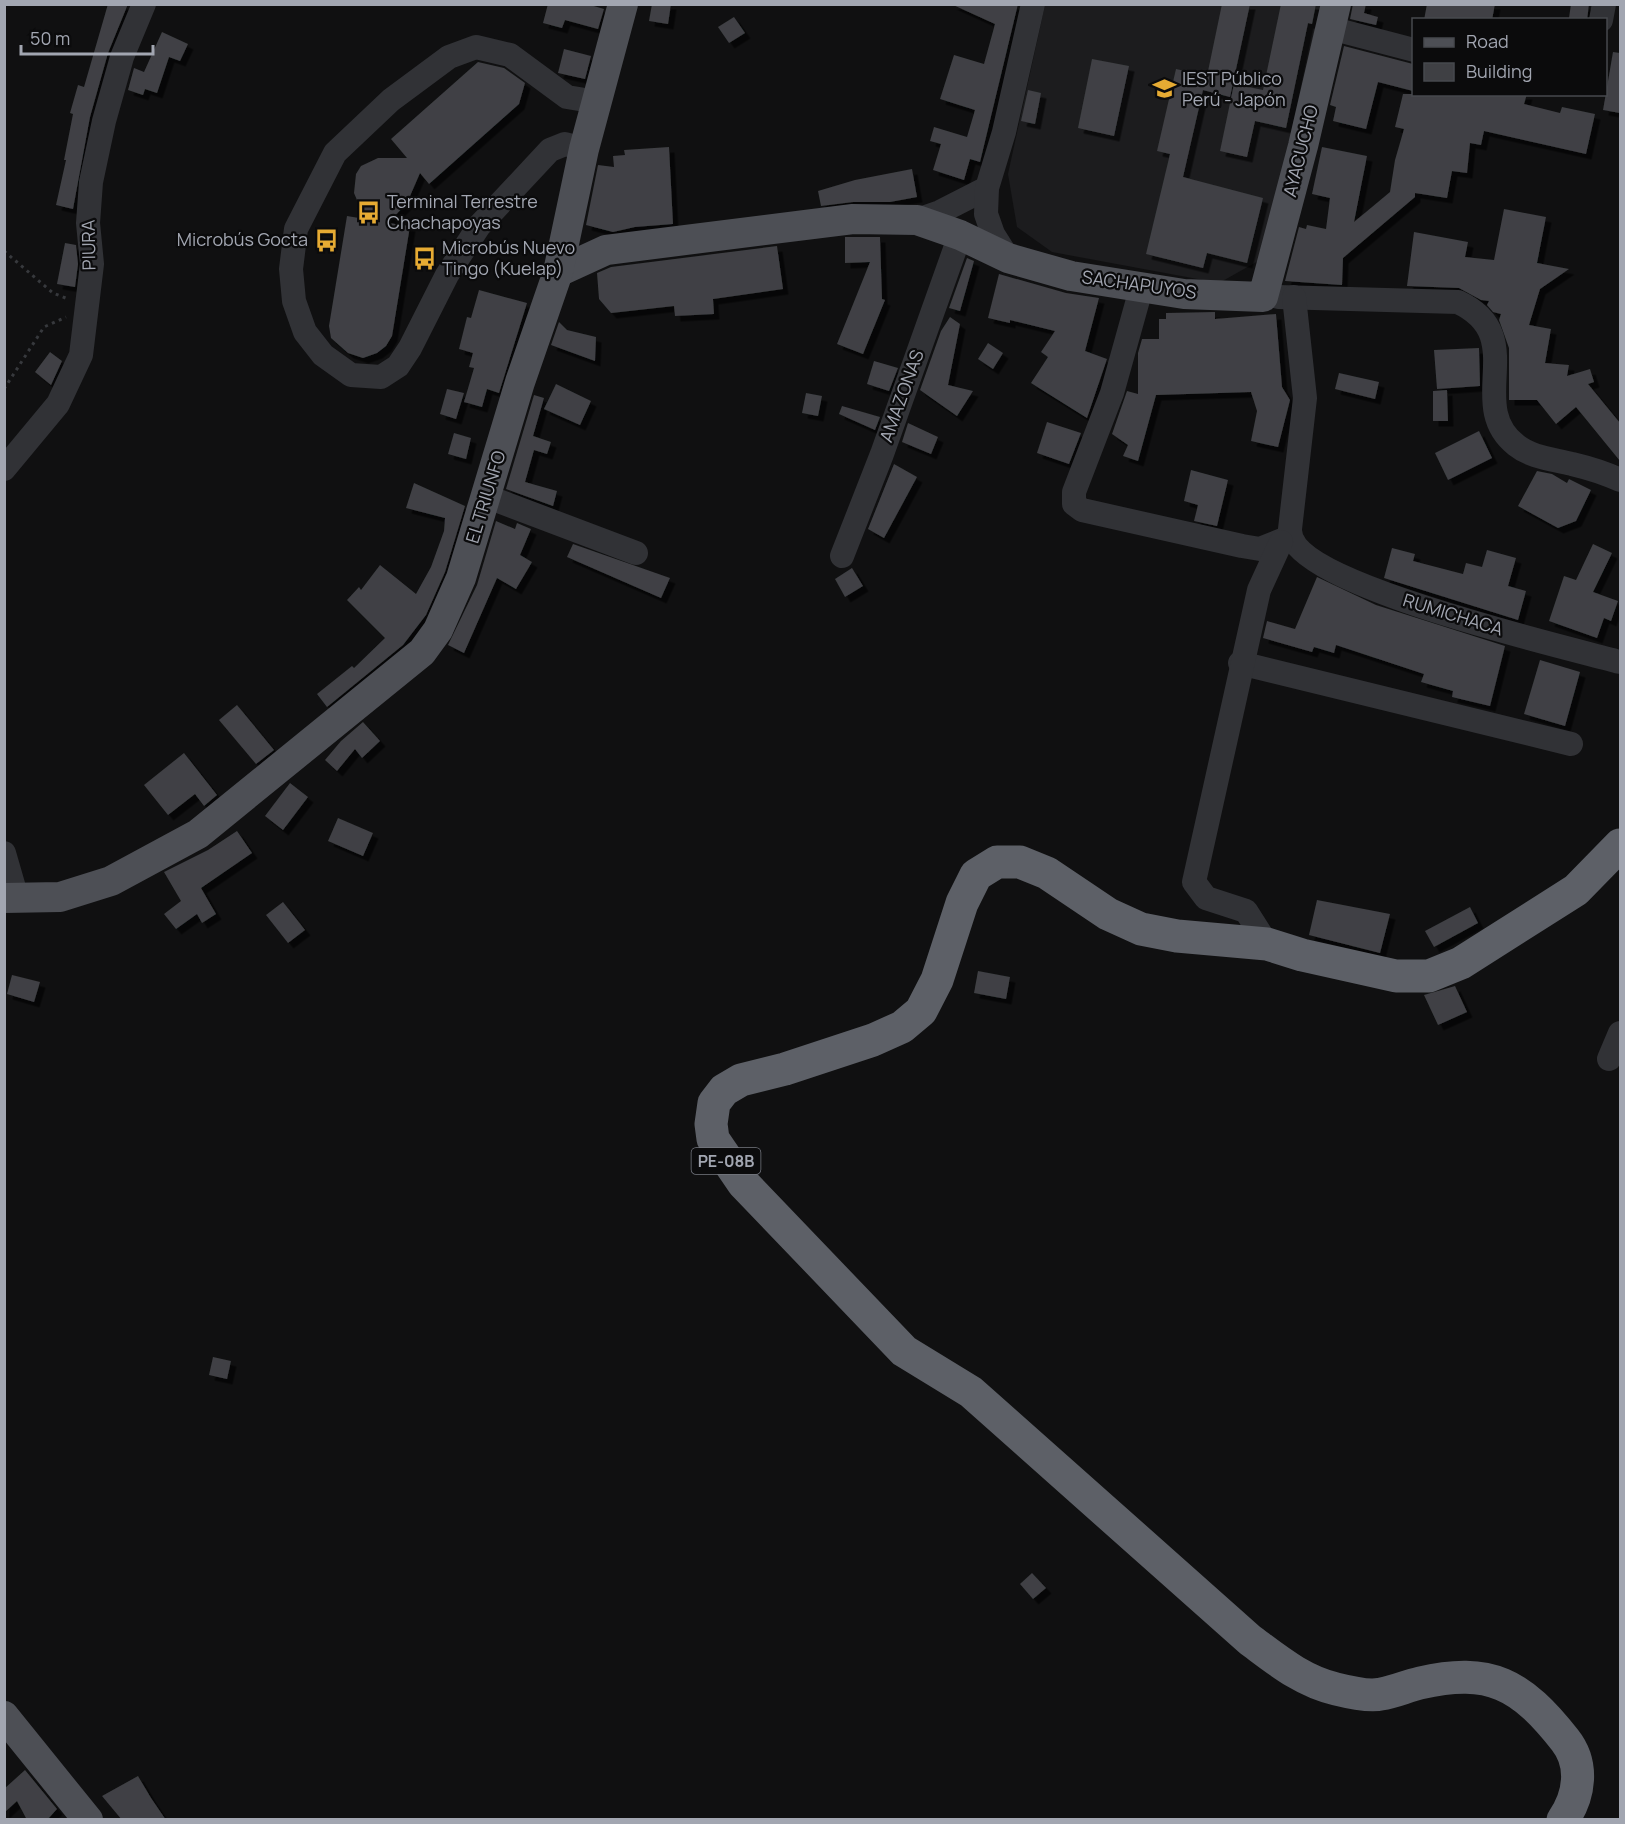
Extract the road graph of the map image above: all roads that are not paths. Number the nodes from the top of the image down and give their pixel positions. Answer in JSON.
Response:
{"nodes":[{"id":1,"x":144,"y":4,"type":"edge"},
{"id":2,"x":623,"y":4,"type":"edge"},
{"id":3,"x":1033,"y":4,"type":"edge"},
{"id":4,"x":1333,"y":16,"type":"edge"},
{"id":5,"x":1412,"y":50,"type":"edge"},
{"id":6,"x":597,"y":102,"type":"junction"},
{"id":7,"x":584,"y":148,"type":"junction"},
{"id":8,"x":987,"y":188,"type":"junction"},
{"id":9,"x":917,"y":220,"type":"junction"},
{"id":10,"x":960,"y":235,"type":"junction"},
{"id":11,"x":1008,"y":258,"type":"junction"},
{"id":12,"x":558,"y":272,"type":"junction"},
{"id":13,"x":1142,"y":289,"type":"junction"},
{"id":14,"x":1263,"y":297,"type":"junction"},
{"id":15,"x":1294,"y":297,"type":"junction"},
{"id":16,"x":4,"y":470,"type":"edge"},
{"id":17,"x":1620,"y":480,"type":"edge"},
{"id":18,"x":488,"y":497,"type":"junction"},
{"id":19,"x":1289,"y":541,"type":"junction"},
{"id":20,"x":636,"y":553,"type":"dead end"},
{"id":21,"x":842,"y":556,"type":"dead end"},
{"id":22,"x":1620,"y":662,"type":"edge"},
{"id":23,"x":1240,"y":663,"type":"junction"},
{"id":24,"x":1571,"y":744,"type":"dead end"},
{"id":25,"x":1620,"y":845,"type":"edge"},
{"id":26,"x":4,"y":853,"type":"edge"},
{"id":27,"x":11,"y":898,"type":"edge"},
{"id":28,"x":1267,"y":944,"type":"junction"},
{"id":29,"x":1620,"y":1033,"type":"edge"},
{"id":30,"x":1608,"y":1059,"type":"dead end"},
{"id":31,"x":4,"y":1716,"type":"edge"},
{"id":32,"x":88,"y":1820,"type":"edge"},
{"id":33,"x":1563,"y":1820,"type":"edge"}],
"edges":[{"from":1,"to":16,"type":"street","name":"PIURA"},
{"from":2,"to":6,"type":"main road","name":"EL TRIUNFO"},
{"from":3,"to":8,"type":"street"},
{"from":4,"to":5,"type":"street"},
{"from":4,"to":14,"type":"main road","name":"AYACUCHO"},
{"from":6,"to":7,"type":"main road","name":"EL TRIUNFO"},
{"from":6,"to":7,"type":"street"},
{"from":7,"to":12,"type":"main road","name":"EL TRIUNFO"},
{"from":8,"to":9,"type":"street"},
{"from":8,"to":11,"type":"street"},
{"from":9,"to":10,"type":"main road","name":"SACHAPUYOS"},
{"from":9,"to":12,"type":"main road","name":"SACHAPUYOS"},
{"from":10,"to":11,"type":"main road","name":"SACHAPUYOS"},
{"from":10,"to":21,"type":"street","name":"AMAZONAS"},
{"from":11,"to":13,"type":"main road","name":"SACHAPUYOS"},
{"from":12,"to":18,"type":"main road","name":"EL TRIUNFO"},
{"from":13,"to":14,"type":"main road","name":"SACHAPUYOS"},
{"from":13,"to":19,"type":"street"},
{"from":14,"to":15,"type":"street","name":"SACHAPUYOS"},
{"from":15,"to":17,"type":"street","name":"SACHAPUYOS"},
{"from":15,"to":19,"type":"street"},
{"from":18,"to":20,"type":"street"},
{"from":18,"to":27,"type":"main road","name":"EL TRIUNFO"},
{"from":19,"to":22,"type":"street","name":"RUMICHACA"},
{"from":19,"to":23,"type":"street"},
{"from":23,"to":24,"type":"street"},
{"from":23,"to":28,"type":"street"},
{"from":25,"to":28,"type":"highway","number":"PE-08B"},
{"from":26,"to":27,"type":"street"},
{"from":28,"to":33,"type":"highway","number":"PE-08B"},
{"from":29,"to":30,"type":"street"},
{"from":31,"to":32,"type":"main road"}]}
